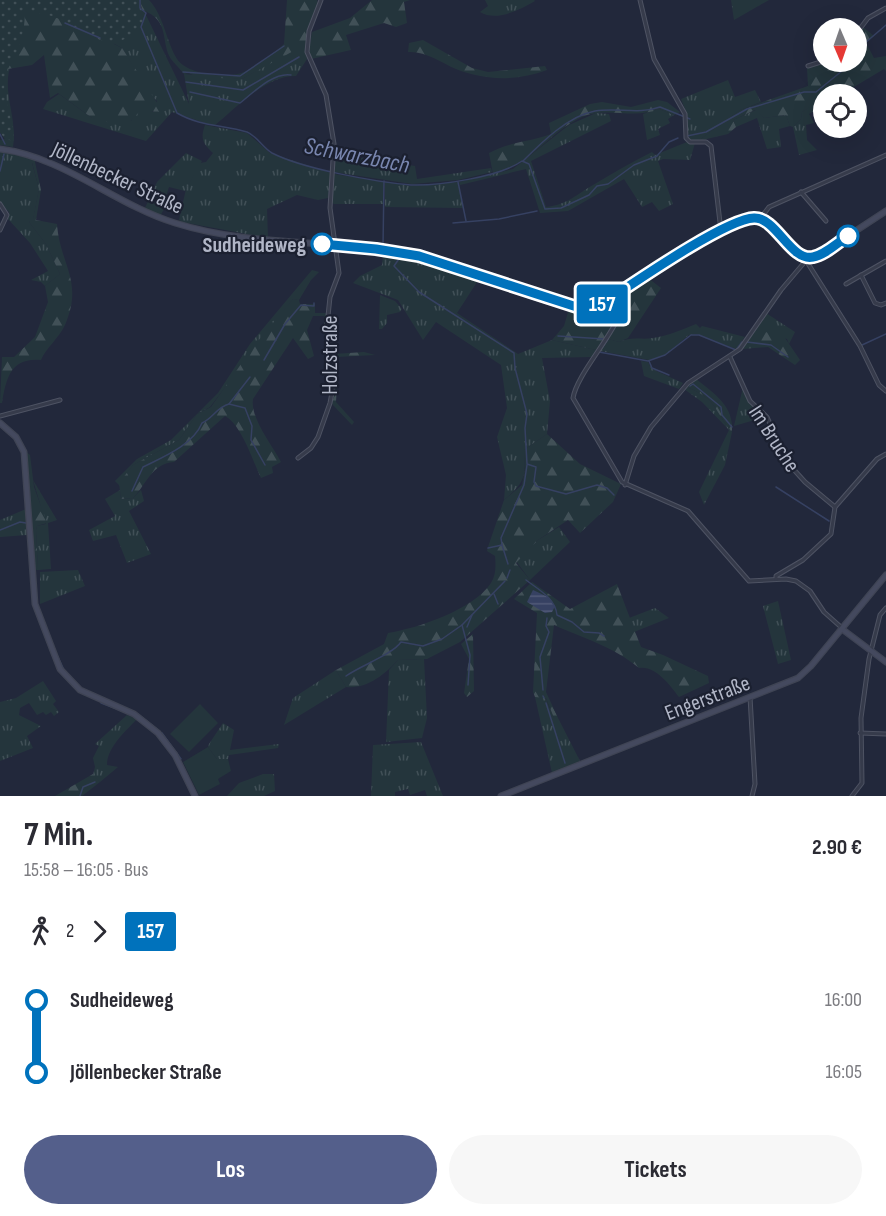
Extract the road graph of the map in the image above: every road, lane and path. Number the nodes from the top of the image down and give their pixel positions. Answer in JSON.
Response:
{"nodes":[{"id":1,"x":321,"y":0,"type":"edge"},
{"id":2,"x":640,"y":0,"type":"edge"},
{"id":3,"x":886,"y":8,"type":"edge"},
{"id":4,"x":867,"y":19,"type":"edge"},
{"id":5,"x":813,"y":64,"type":"edge"},
{"id":6,"x":808,"y":66,"type":"dead end"},
{"id":7,"x":0,"y":149,"type":"edge"},
{"id":8,"x":886,"y":156,"type":"edge"},
{"id":9,"x":801,"y":192,"type":"junction"},
{"id":10,"x":0,"y":204,"type":"edge"},
{"id":11,"x":886,"y":211,"type":"edge"},
{"id":12,"x":760,"y":219,"type":"junction"},
{"id":13,"x":826,"y":221,"type":"dead end"},
{"id":14,"x":0,"y":230,"type":"edge"},
{"id":15,"x":721,"y":231,"type":"junction"},
{"id":16,"x":333,"y":244,"type":"junction"},
{"id":17,"x":807,"y":260,"type":"junction"},
{"id":18,"x":886,"y":261,"type":"edge"},
{"id":19,"x":861,"y":275,"type":"junction"},
{"id":20,"x":846,"y":284,"type":"dead end"},
{"id":21,"x":624,"y":289,"type":"junction"},
{"id":22,"x":886,"y":303,"type":"edge"},
{"id":23,"x":730,"y":357,"type":"junction"},
{"id":24,"x":886,"y":391,"type":"edge"},
{"id":25,"x":60,"y":400,"type":"dead end"},
{"id":26,"x":0,"y":416,"type":"edge"},
{"id":27,"x":0,"y":423,"type":"edge"},
{"id":28,"x":886,"y":454,"type":"edge"},
{"id":29,"x":298,"y":458,"type":"dead end"},
{"id":30,"x":625,"y":485,"type":"junction"},
{"id":31,"x":835,"y":507,"type":"junction"},
{"id":32,"x":886,"y":575,"type":"edge"},
{"id":33,"x":776,"y":579,"type":"junction"},
{"id":34,"x":886,"y":608,"type":"edge"},
{"id":35,"x":842,"y":629,"type":"junction"},
{"id":36,"x":872,"y":651,"type":"junction"},
{"id":37,"x":886,"y":662,"type":"edge"},
{"id":38,"x":750,"y":697,"type":"junction"},
{"id":39,"x":860,"y":733,"type":"junction"},
{"id":40,"x":886,"y":734,"type":"edge"},
{"id":41,"x":195,"y":796,"type":"edge"},
{"id":42,"x":501,"y":796,"type":"edge"},
{"id":43,"x":752,"y":796,"type":"edge"},
{"id":44,"x":852,"y":796,"type":"edge"}],
"edges":[{"from":1,"to":16,"type":"street"},
{"from":2,"to":15,"type":"street"},
{"from":3,"to":4,"type":"street"},
{"from":5,"to":6,"type":"street"},
{"from":7,"to":16,"type":"street","name":"Jöllenbecker Straße"},
{"from":8,"to":9,"type":"street"},
{"from":9,"to":12,"type":"street"},
{"from":9,"to":13,"type":"street"},
{"from":10,"to":14,"type":"street"},
{"from":11,"to":17,"type":"street"},
{"from":12,"to":15,"type":"street","name":"Jöllenbecker Straße"},
{"from":12,"to":17,"type":"street"},
{"from":15,"to":21,"type":"street","name":"Jöllenbecker Straße"},
{"from":16,"to":21,"type":"street","name":"Jöllenbecker Straße"},
{"from":16,"to":29,"type":"street","name":"Holzstraße"},
{"from":17,"to":23,"type":"street"},
{"from":17,"to":24,"type":"street"},
{"from":18,"to":19,"type":"street"},
{"from":19,"to":20,"type":"street"},
{"from":19,"to":22,"type":"street"},
{"from":21,"to":30,"type":"street"},
{"from":23,"to":30,"type":"street"},
{"from":23,"to":31,"type":"street","name":"Im Bruche"},
{"from":25,"to":26,"type":"street"},
{"from":27,"to":41,"type":"street"},
{"from":28,"to":31,"type":"street"},
{"from":30,"to":33,"type":"street"},
{"from":31,"to":33,"type":"street"},
{"from":32,"to":35,"type":"street","name":"Engerstraße"},
{"from":33,"to":35,"type":"street"},
{"from":34,"to":36,"type":"street"},
{"from":35,"to":36,"type":"street"},
{"from":35,"to":38,"type":"street","name":"Engerstraße"},
{"from":36,"to":37,"type":"street"},
{"from":36,"to":39,"type":"street"},
{"from":38,"to":42,"type":"street","name":"Engerstraße"},
{"from":38,"to":43,"type":"street"},
{"from":39,"to":40,"type":"street"},
{"from":39,"to":44,"type":"street"}]}
